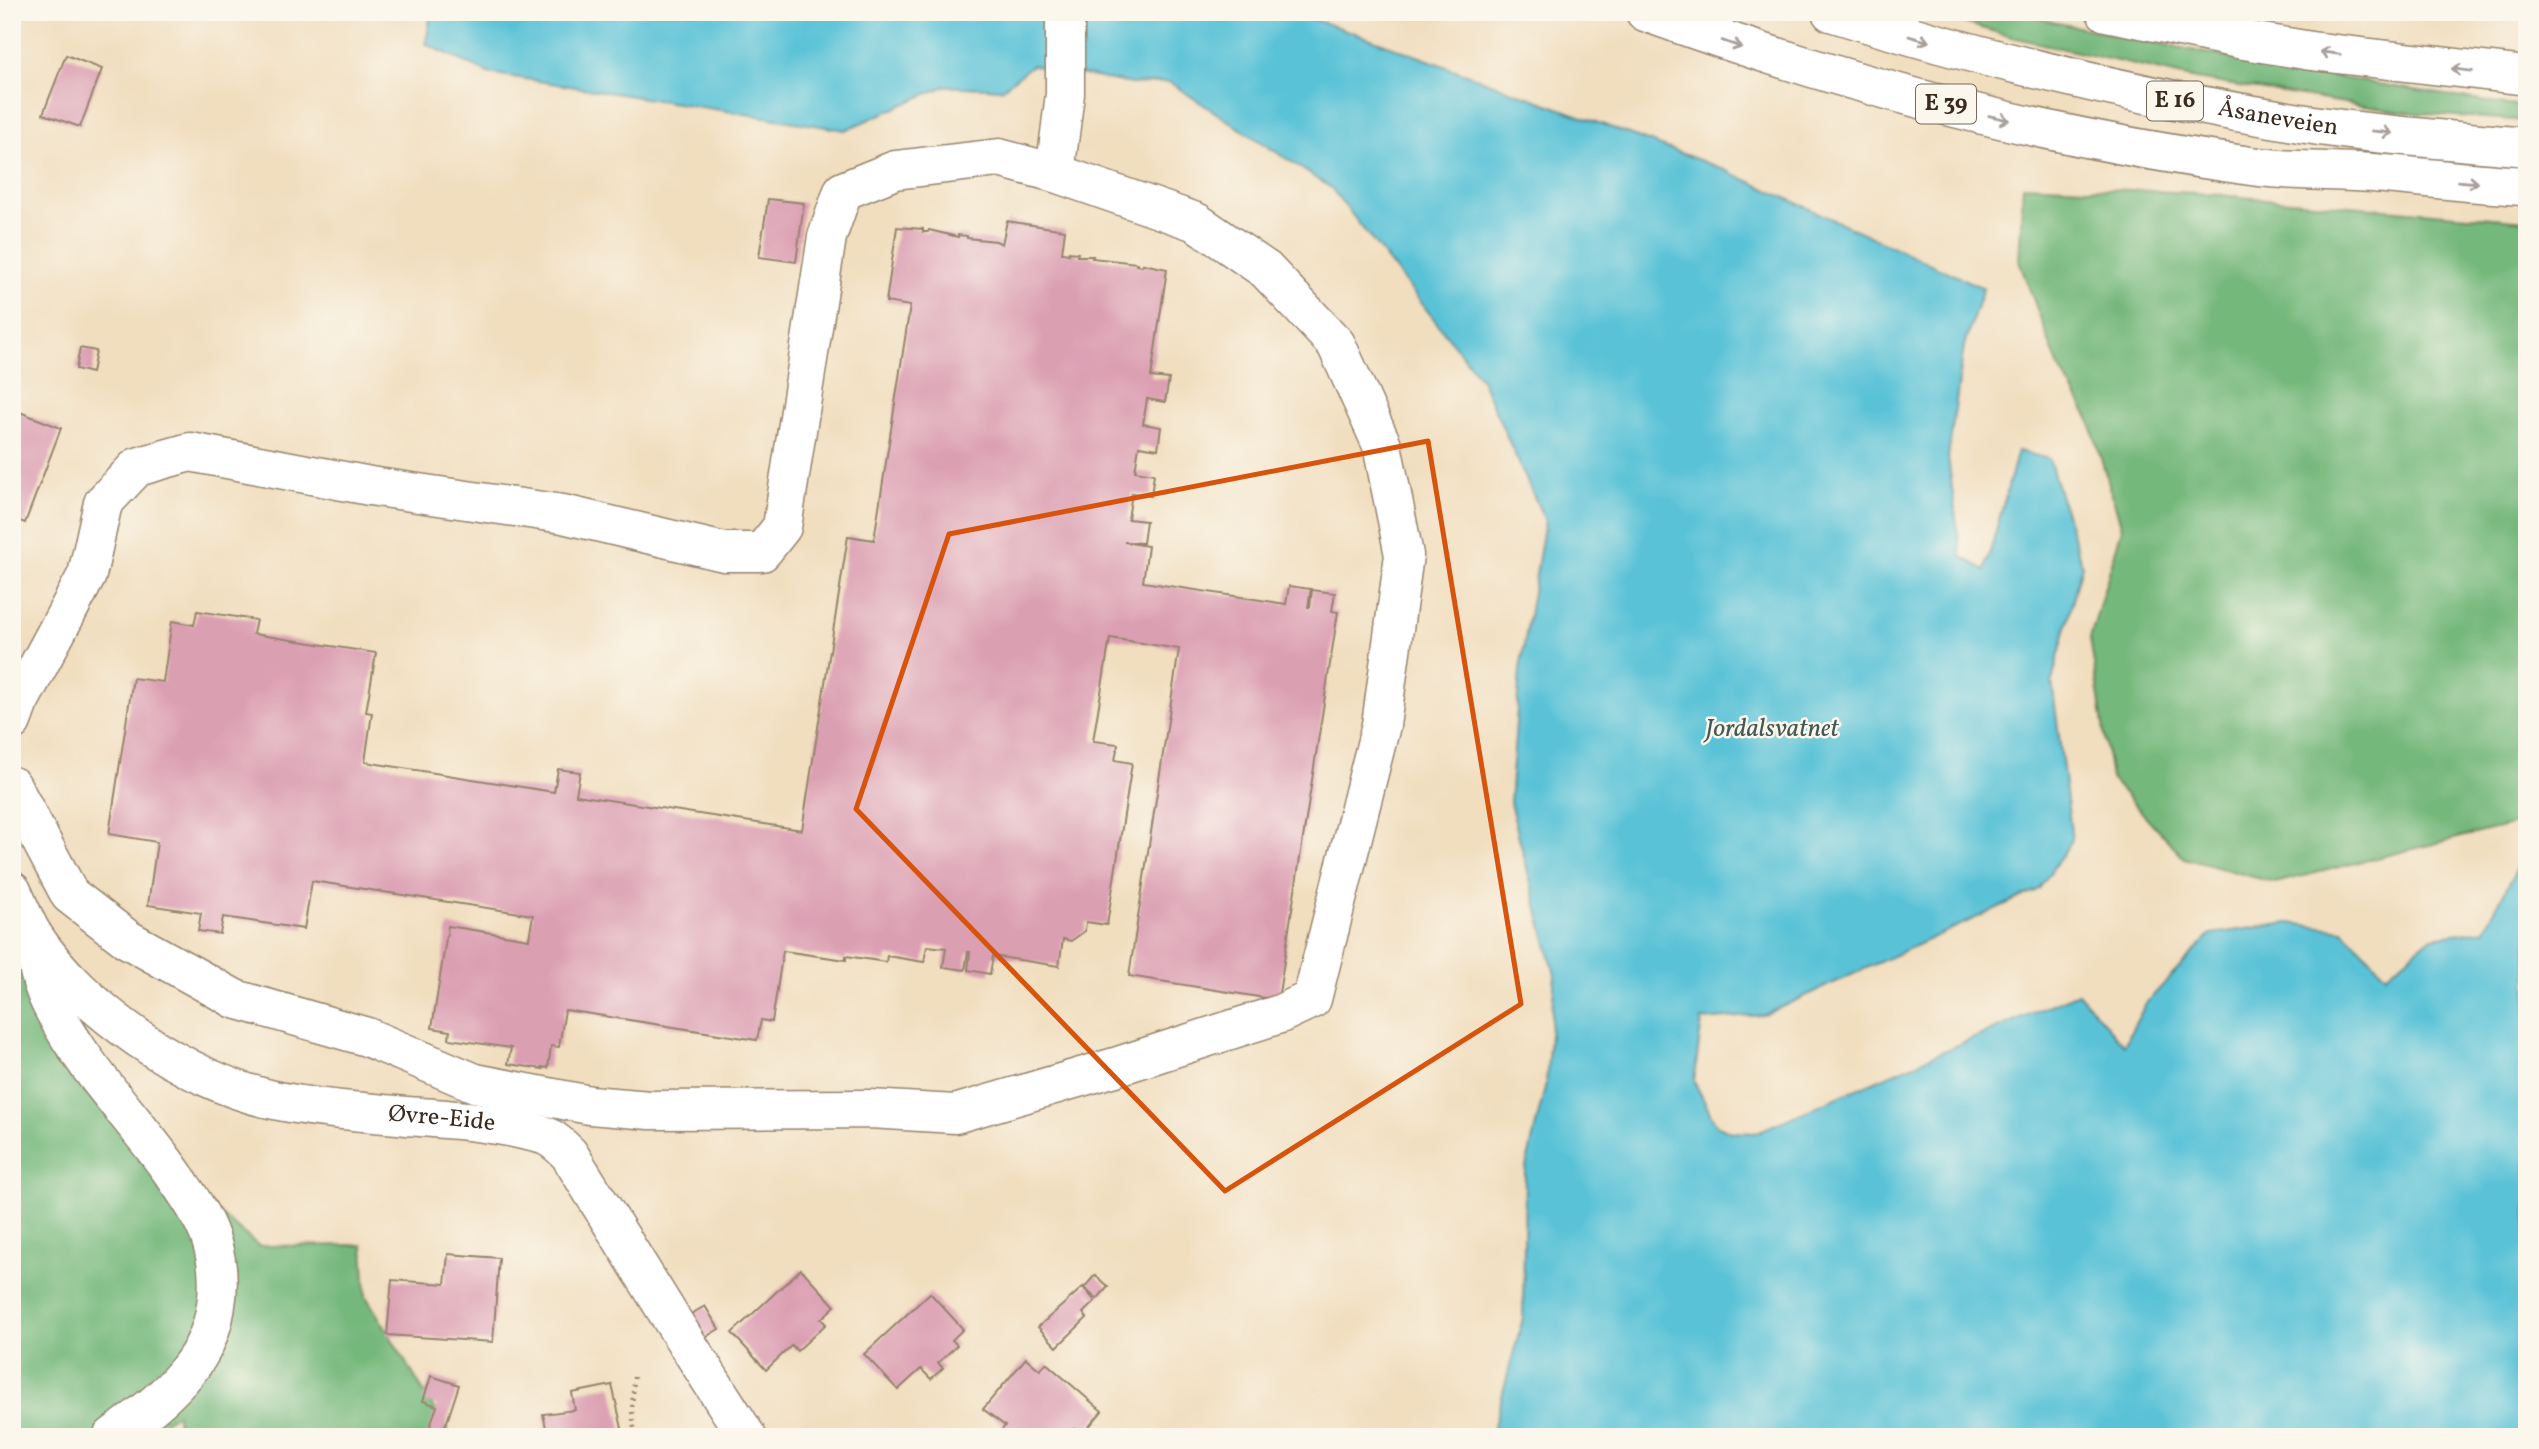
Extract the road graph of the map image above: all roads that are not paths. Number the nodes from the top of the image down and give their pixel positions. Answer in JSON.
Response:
{"nodes":[{"id":1,"x":1065,"y":12,"type":"edge"},
{"id":2,"x":1645,"y":12,"type":"edge"},
{"id":3,"x":1830,"y":12,"type":"edge"},
{"id":4,"x":2106,"y":12,"type":"edge"},
{"id":5,"x":2527,"y":76,"type":"edge"},
{"id":6,"x":2527,"y":147,"type":"edge"},
{"id":7,"x":1055,"y":173,"type":"junction"},
{"id":8,"x":2527,"y":186,"type":"edge"},
{"id":9,"x":12,"y":721,"type":"edge"},
{"id":10,"x":12,"y":786,"type":"edge"},
{"id":11,"x":12,"y":891,"type":"edge"},
{"id":12,"x":33,"y":934,"type":"junction"},
{"id":13,"x":112,"y":1437,"type":"edge"},
{"id":14,"x":747,"y":1437,"type":"edge"}],
"edges":[{"from":1,"to":7,"type":"main road"},
{"from":2,"to":8,"type":"main road","number":"E 39","one_way":true},
{"from":3,"to":6,"type":"main road","name":"Åsaneveien","number":"E 16","one_way":true},
{"from":5,"to":4,"type":"main road","one_way":true},
{"from":7,"to":9,"type":"main road"},
{"from":7,"to":10,"type":"main road"},
{"from":11,"to":12,"type":"main road","name":"Øvre-Eide"},
{"from":12,"to":13,"type":"main road","name":"Øvre-Eide"},
{"from":12,"to":14,"type":"main road","name":"Øvre-Eide"}]}
